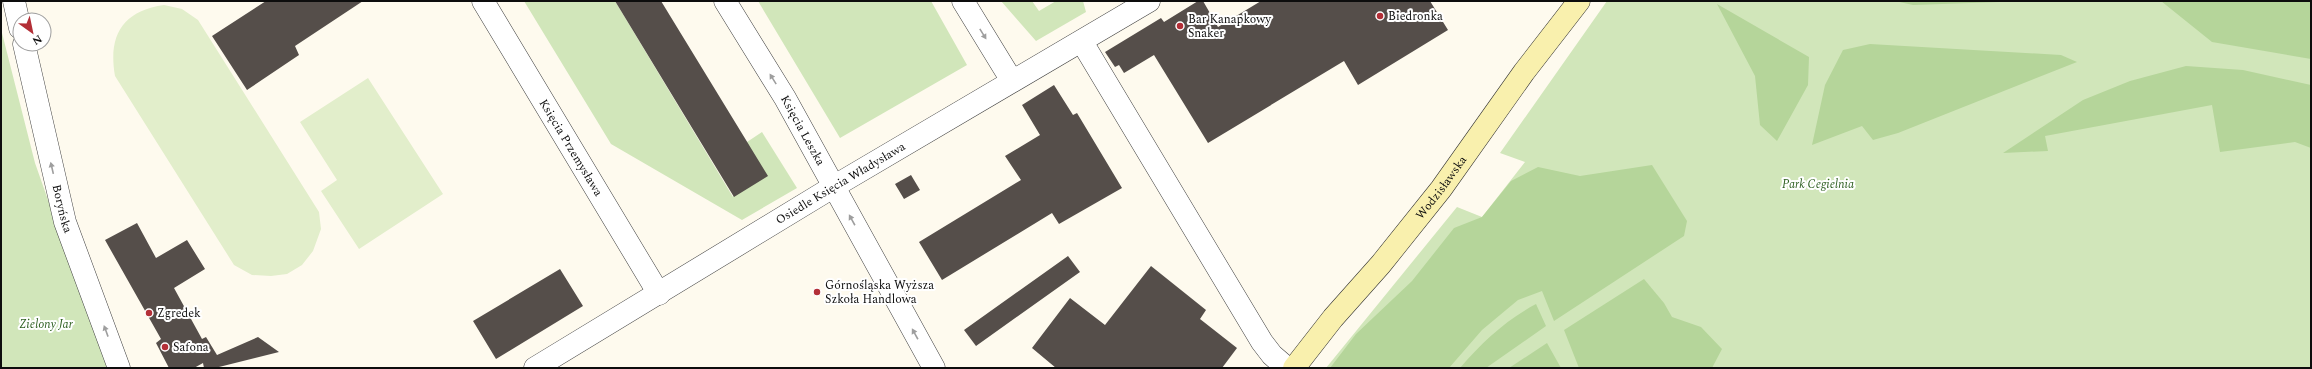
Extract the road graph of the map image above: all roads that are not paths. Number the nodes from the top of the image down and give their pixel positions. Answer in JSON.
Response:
{"nodes":[{"id":1,"x":14,"y":1,"type":"edge"},
{"id":2,"x":483,"y":1,"type":"edge"},
{"id":3,"x":725,"y":1,"type":"edge"},
{"id":4,"x":962,"y":1,"type":"edge"},
{"id":5,"x":1149,"y":1,"type":"edge"},
{"id":6,"x":1579,"y":1,"type":"edge"},
{"id":7,"x":16,"y":12,"type":"edge"},
{"id":8,"x":1082,"y":42,"type":"junction"},
{"id":9,"x":26,"y":52,"type":"edge"},
{"id":10,"x":1012,"y":81,"type":"junction"},
{"id":11,"x":833,"y":187,"type":"junction"},
{"id":12,"x":659,"y":294,"type":"junction"},
{"id":13,"x":119,"y":368,"type":"edge"},
{"id":14,"x":534,"y":368,"type":"edge"},
{"id":15,"x":934,"y":368,"type":"edge"},
{"id":16,"x":1287,"y":368,"type":"edge"},
{"id":17,"x":1294,"y":368,"type":"edge"}],
"edges":[{"from":1,"to":7,"type":"street"},
{"from":2,"to":12,"type":"street","name":"Księcia Przemysława"},
{"from":11,"to":3,"type":"street","name":"Księcia Leszka","one_way":true},
{"from":4,"to":10,"type":"street","one_way":true},
{"from":5,"to":8,"type":"street","name":"Osiedle Księcia Władysława"},
{"from":6,"to":17,"type":"street","name":"Wodzisławska"},
{"from":8,"to":10,"type":"street","name":"Osiedle Księcia Władysława"},
{"from":8,"to":16,"type":"street"},
{"from":13,"to":9,"type":"street","name":"Boryńska","one_way":true},
{"from":10,"to":11,"type":"street","name":"Osiedle Księcia Władysława"},
{"from":11,"to":12,"type":"street","name":"Osiedle Księcia Władysława"},
{"from":15,"to":11,"type":"street","name":"Księcia Leszka","one_way":true},
{"from":12,"to":14,"type":"street","name":"Osiedle Księcia Władysława"}]}
